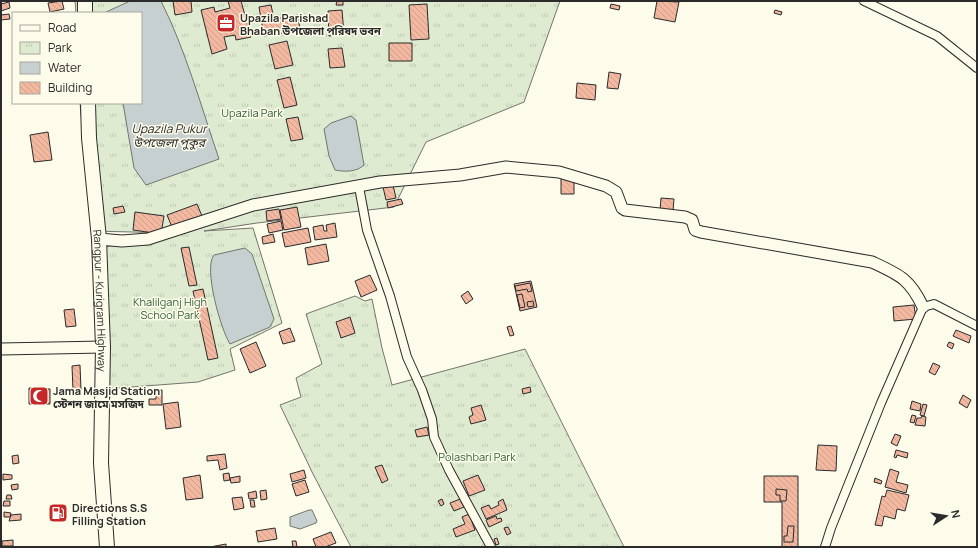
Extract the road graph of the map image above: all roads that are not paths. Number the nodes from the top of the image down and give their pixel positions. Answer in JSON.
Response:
{"nodes":[{"id":1,"x":85,"y":1,"type":"edge"},
{"id":2,"x":864,"y":1,"type":"edge"},
{"id":3,"x":85,"y":12,"type":"edge"},
{"id":4,"x":977,"y":68,"type":"edge"},
{"id":5,"x":88,"y":104,"type":"edge"},
{"id":6,"x":359,"y":187,"type":"junction"},
{"id":7,"x":99,"y":239,"type":"junction"},
{"id":8,"x":922,"y":307,"type":"junction"},
{"id":9,"x":977,"y":326,"type":"edge"},
{"id":10,"x":103,"y":347,"type":"junction"},
{"id":11,"x":1,"y":349,"type":"edge"},
{"id":12,"x":107,"y":547,"type":"edge"},
{"id":13,"x":491,"y":547,"type":"edge"},
{"id":14,"x":825,"y":547,"type":"edge"}],
"edges":[{"from":1,"to":3,"type":"highway"},
{"from":2,"to":4,"type":"street"},
{"from":5,"to":7,"type":"highway","name":"Rangpur - Kurigram Highway"},
{"from":6,"to":7,"type":"street"},
{"from":6,"to":8,"type":"street"},
{"from":6,"to":13,"type":"street"},
{"from":7,"to":10,"type":"highway","name":"Rangpur - Kurigram Highway"},
{"from":8,"to":9,"type":"street"},
{"from":8,"to":14,"type":"street"},
{"from":10,"to":11,"type":"street"},
{"from":10,"to":12,"type":"highway","name":"Rangpur - Kurigram Highway"}]}
